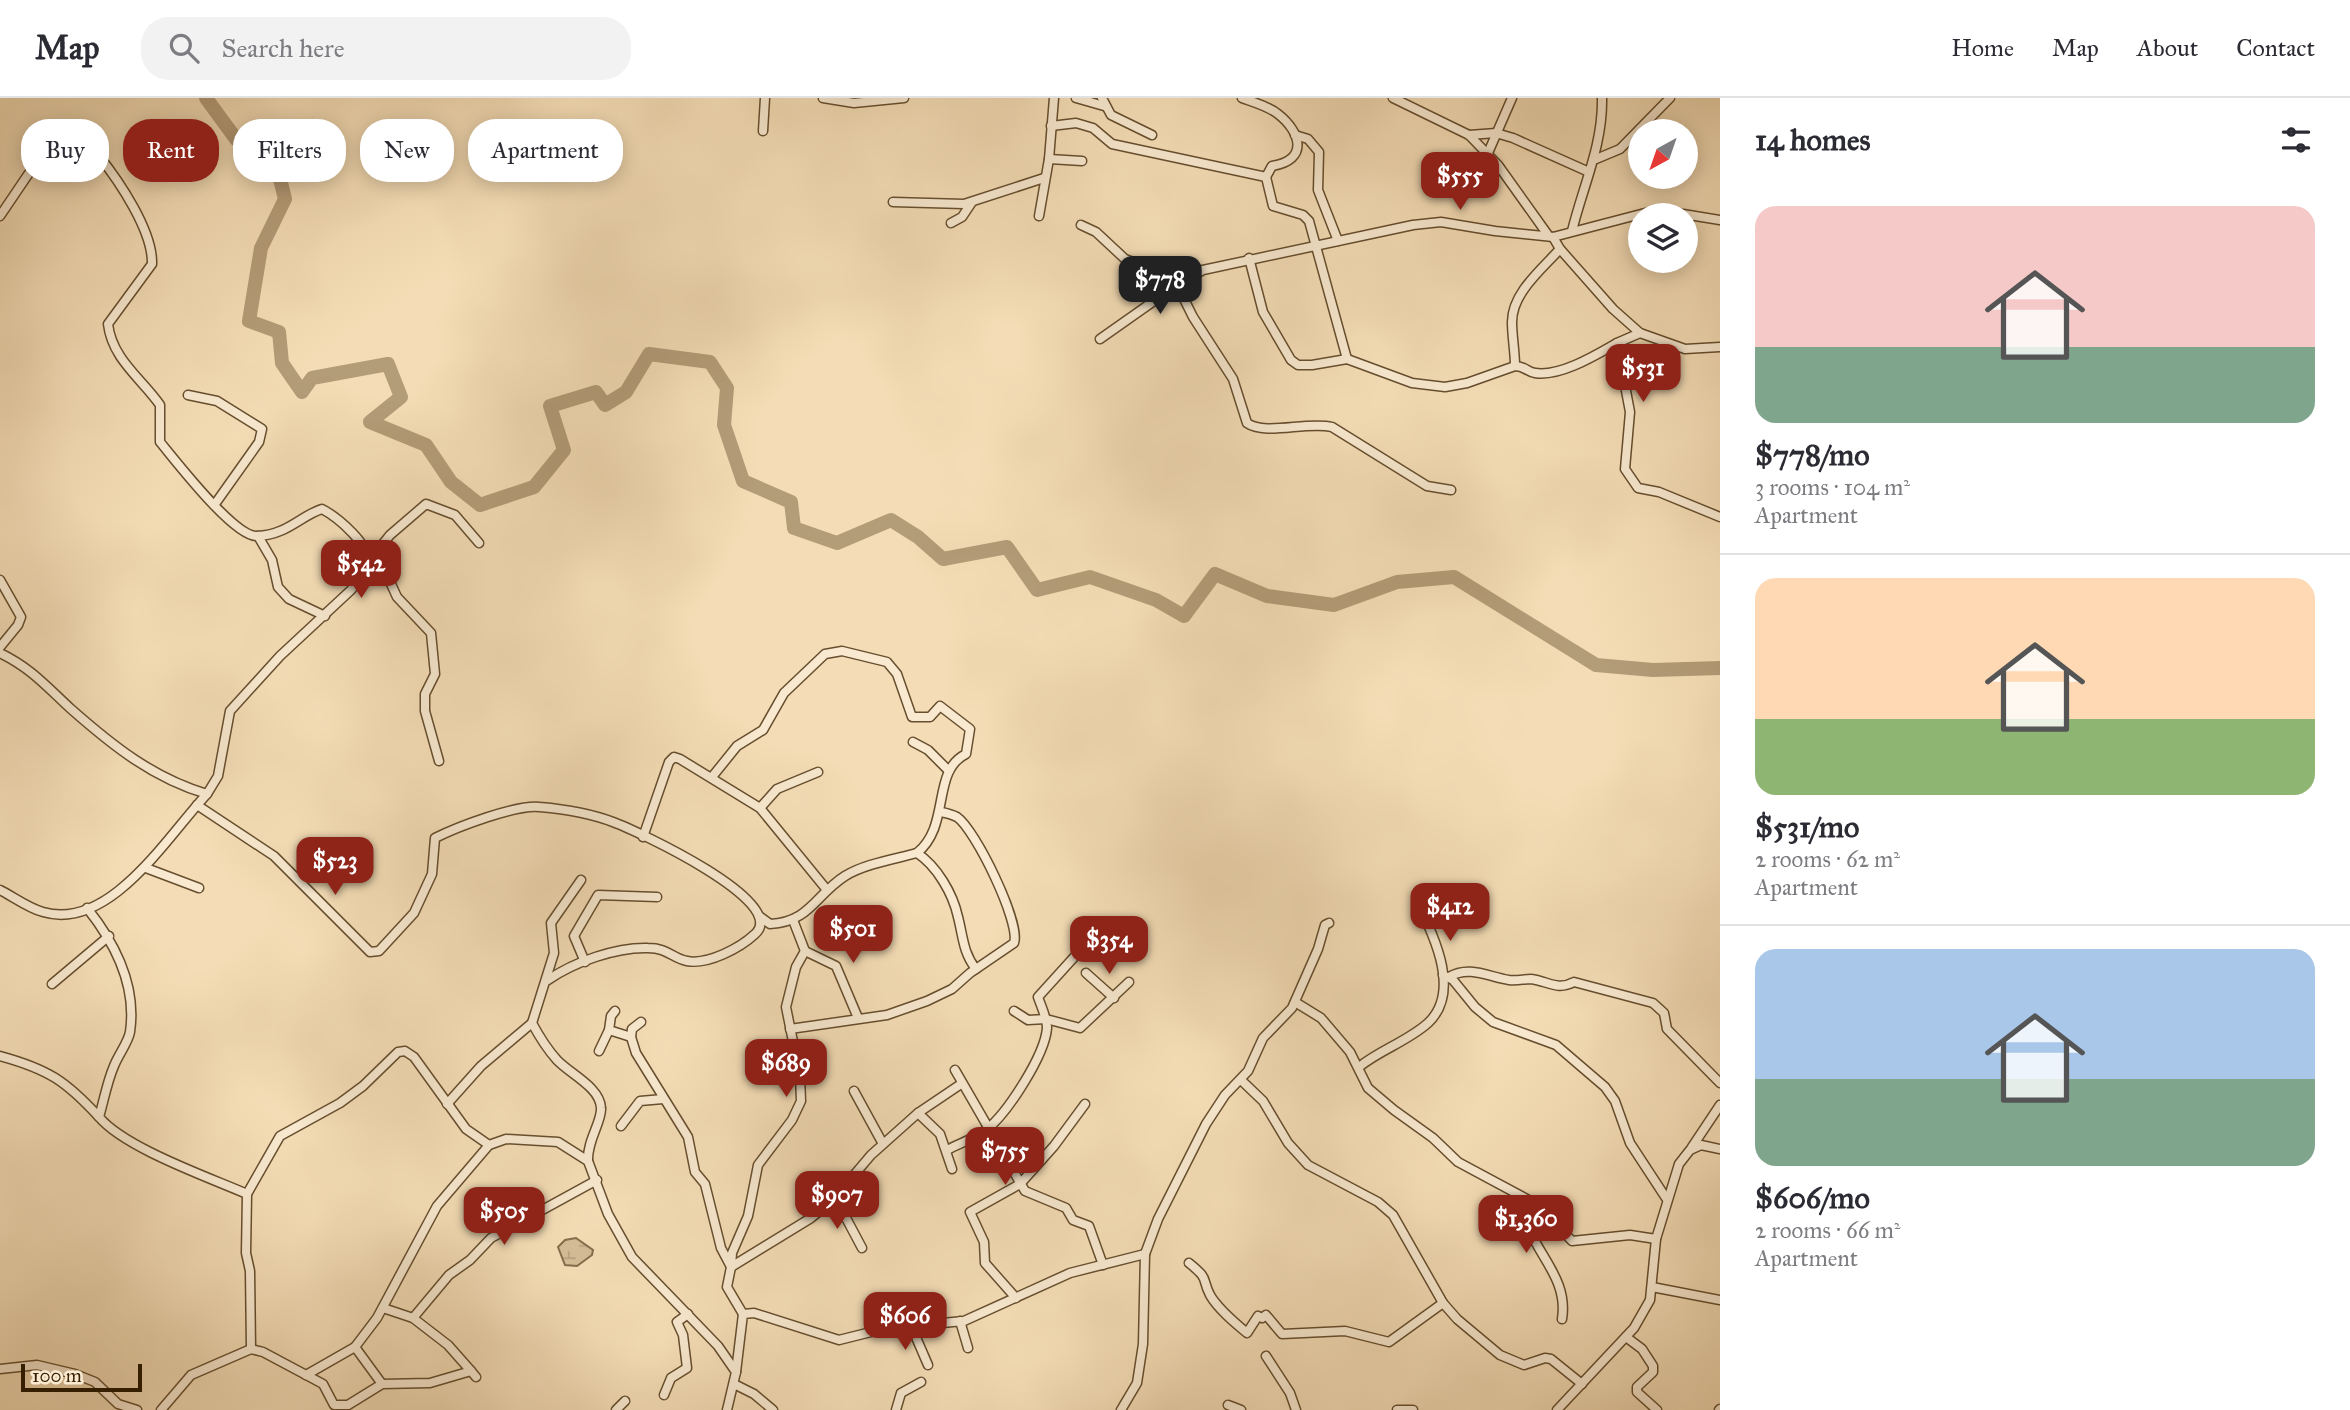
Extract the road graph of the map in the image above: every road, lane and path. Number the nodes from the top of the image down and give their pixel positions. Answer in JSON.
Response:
{"nodes":[{"id":1,"x":765,"y":98,"type":"edge"},
{"id":2,"x":823,"y":98,"type":"edge"},
{"id":3,"x":904,"y":98,"type":"edge"},
{"id":4,"x":1054,"y":98,"type":"edge"},
{"id":5,"x":1076,"y":98,"type":"edge"},
{"id":6,"x":1241,"y":98,"type":"edge"},
{"id":7,"x":1393,"y":98,"type":"edge"},
{"id":8,"x":1512,"y":98,"type":"edge"},
{"id":9,"x":1602,"y":98,"type":"edge"},
{"id":10,"x":1670,"y":98,"type":"edge"},
{"id":11,"x":1103,"y":102,"type":"edge"},
{"id":12,"x":1051,"y":126,"type":"junction"},
{"id":13,"x":763,"y":131,"type":"dead end"},
{"id":14,"x":1496,"y":133,"type":"junction"},
{"id":15,"x":1152,"y":135,"type":"dead end"},
{"id":16,"x":1296,"y":135,"type":"junction"},
{"id":17,"x":1469,"y":135,"type":"junction"},
{"id":18,"x":1488,"y":153,"type":"junction"},
{"id":19,"x":1049,"y":159,"type":"junction"},
{"id":20,"x":1596,"y":159,"type":"junction"},
{"id":21,"x":1082,"y":161,"type":"dead end"},
{"id":22,"x":1589,"y":172,"type":"junction"},
{"id":23,"x":1266,"y":177,"type":"junction"},
{"id":24,"x":1044,"y":178,"type":"junction"},
{"id":25,"x":892,"y":202,"type":"dead end"},
{"id":26,"x":972,"y":202,"type":"junction"},
{"id":27,"x":0,"y":216,"type":"edge"},
{"id":28,"x":1039,"y":216,"type":"dead end"},
{"id":29,"x":1720,"y":220,"type":"edge"},
{"id":30,"x":951,"y":223,"type":"dead end"},
{"id":31,"x":1081,"y":225,"type":"dead end"},
{"id":32,"x":1572,"y":231,"type":"junction"},
{"id":33,"x":1550,"y":236,"type":"junction"},
{"id":34,"x":1338,"y":241,"type":"junction"},
{"id":35,"x":1317,"y":245,"type":"junction"},
{"id":36,"x":1560,"y":249,"type":"junction"},
{"id":37,"x":1249,"y":258,"type":"junction"},
{"id":38,"x":1177,"y":285,"type":"junction"},
{"id":39,"x":1640,"y":333,"type":"junction"},
{"id":40,"x":1100,"y":339,"type":"dead end"},
{"id":41,"x":1617,"y":343,"type":"junction"},
{"id":42,"x":1720,"y":347,"type":"edge"},
{"id":43,"x":1347,"y":359,"type":"junction"},
{"id":44,"x":1515,"y":366,"type":"junction"},
{"id":45,"x":188,"y":395,"type":"dead end"},
{"id":46,"x":1451,"y":489,"type":"dead end"},
{"id":47,"x":215,"y":504,"type":"junction"},
{"id":48,"x":1720,"y":517,"type":"edge"},
{"id":49,"x":258,"y":536,"type":"junction"},
{"id":50,"x":480,"y":543,"type":"dead end"},
{"id":51,"x":370,"y":560,"type":"junction"},
{"id":52,"x":0,"y":580,"type":"edge"},
{"id":53,"x":325,"y":616,"type":"junction"},
{"id":54,"x":0,"y":647,"type":"edge"},
{"id":55,"x":0,"y":653,"type":"edge"},
{"id":56,"x":913,"y":742,"type":"dead end"},
{"id":57,"x":439,"y":761,"type":"dead end"},
{"id":58,"x":949,"y":771,"type":"junction"},
{"id":59,"x":818,"y":772,"type":"dead end"},
{"id":60,"x":712,"y":777,"type":"junction"},
{"id":61,"x":207,"y":794,"type":"junction"},
{"id":62,"x":197,"y":805,"type":"junction"},
{"id":63,"x":760,"y":808,"type":"junction"},
{"id":64,"x":941,"y":812,"type":"junction"},
{"id":65,"x":643,"y":837,"type":"junction"},
{"id":66,"x":917,"y":853,"type":"junction"},
{"id":67,"x":146,"y":868,"type":"junction"},
{"id":68,"x":581,"y":880,"type":"dead end"},
{"id":69,"x":199,"y":888,"type":"dead end"},
{"id":70,"x":0,"y":890,"type":"edge"},
{"id":71,"x":827,"y":890,"type":"junction"},
{"id":72,"x":657,"y":897,"type":"dead end"},
{"id":73,"x":1417,"y":901,"type":"dead end"},
{"id":74,"x":87,"y":908,"type":"junction"},
{"id":75,"x":759,"y":916,"type":"junction"},
{"id":76,"x":793,"y":920,"type":"junction"},
{"id":77,"x":1329,"y":923,"type":"dead end"},
{"id":78,"x":109,"y":936,"type":"junction"},
{"id":79,"x":1086,"y":944,"type":"dead end"},
{"id":80,"x":805,"y":951,"type":"junction"},
{"id":81,"x":585,"y":962,"type":"junction"},
{"id":82,"x":976,"y":969,"type":"junction"},
{"id":83,"x":1086,"y":973,"type":"dead end"},
{"id":84,"x":1446,"y":976,"type":"junction"},
{"id":85,"x":548,"y":979,"type":"junction"},
{"id":86,"x":1129,"y":982,"type":"dead end"},
{"id":87,"x":52,"y":984,"type":"dead end"},
{"id":88,"x":1114,"y":998,"type":"junction"},
{"id":89,"x":1295,"y":1002,"type":"junction"},
{"id":90,"x":615,"y":1011,"type":"dead end"},
{"id":91,"x":1014,"y":1011,"type":"dead end"},
{"id":92,"x":858,"y":1018,"type":"junction"},
{"id":93,"x":1045,"y":1019,"type":"junction"},
{"id":94,"x":641,"y":1022,"type":"dead end"},
{"id":95,"x":531,"y":1023,"type":"junction"},
{"id":96,"x":790,"y":1029,"type":"junction"},
{"id":97,"x":610,"y":1030,"type":"junction"},
{"id":98,"x":631,"y":1037,"type":"junction"},
{"id":99,"x":599,"y":1051,"type":"dead end"},
{"id":100,"x":0,"y":1056,"type":"edge"},
{"id":101,"x":1359,"y":1067,"type":"junction"},
{"id":102,"x":955,"y":1070,"type":"dead end"},
{"id":103,"x":1241,"y":1080,"type":"junction"},
{"id":104,"x":1720,"y":1083,"type":"edge"},
{"id":105,"x":961,"y":1084,"type":"junction"},
{"id":106,"x":855,"y":1091,"type":"dead end"},
{"id":107,"x":663,"y":1099,"type":"junction"},
{"id":108,"x":447,"y":1104,"type":"junction"},
{"id":109,"x":1085,"y":1104,"type":"dead end"},
{"id":110,"x":1720,"y":1105,"type":"edge"},
{"id":111,"x":918,"y":1114,"type":"junction"},
{"id":112,"x":99,"y":1117,"type":"junction"},
{"id":113,"x":621,"y":1126,"type":"dead end"},
{"id":114,"x":988,"y":1129,"type":"junction"},
{"id":115,"x":883,"y":1144,"type":"junction"},
{"id":116,"x":489,"y":1145,"type":"junction"},
{"id":117,"x":1720,"y":1149,"type":"edge"},
{"id":118,"x":947,"y":1150,"type":"junction"},
{"id":119,"x":1690,"y":1150,"type":"junction"},
{"id":120,"x":589,"y":1161,"type":"junction"},
{"id":121,"x":952,"y":1169,"type":"dead end"},
{"id":122,"x":597,"y":1181,"type":"junction"},
{"id":123,"x":1020,"y":1184,"type":"junction"},
{"id":124,"x":247,"y":1194,"type":"junction"},
{"id":125,"x":1666,"y":1198,"type":"junction"},
{"id":126,"x":832,"y":1201,"type":"junction"},
{"id":127,"x":1541,"y":1207,"type":"junction"},
{"id":128,"x":1656,"y":1239,"type":"junction"},
{"id":129,"x":862,"y":1248,"type":"dead end"},
{"id":130,"x":1145,"y":1254,"type":"junction"},
{"id":131,"x":1189,"y":1264,"type":"dead end"},
{"id":132,"x":1103,"y":1265,"type":"junction"},
{"id":133,"x":732,"y":1267,"type":"junction"},
{"id":134,"x":1652,"y":1287,"type":"junction"},
{"id":135,"x":1016,"y":1298,"type":"junction"},
{"id":136,"x":1720,"y":1300,"type":"edge"},
{"id":137,"x":1443,"y":1303,"type":"junction"},
{"id":138,"x":383,"y":1308,"type":"junction"},
{"id":139,"x":688,"y":1314,"type":"junction"},
{"id":140,"x":743,"y":1314,"type":"junction"},
{"id":141,"x":413,"y":1318,"type":"junction"},
{"id":142,"x":1562,"y":1319,"type":"dead end"},
{"id":143,"x":960,"y":1321,"type":"junction"},
{"id":144,"x":912,"y":1328,"type":"junction"},
{"id":145,"x":1626,"y":1337,"type":"junction"},
{"id":146,"x":355,"y":1347,"type":"junction"},
{"id":147,"x":968,"y":1348,"type":"dead end"},
{"id":148,"x":251,"y":1349,"type":"junction"},
{"id":149,"x":1266,"y":1356,"type":"dead end"},
{"id":150,"x":928,"y":1364,"type":"dead end"},
{"id":151,"x":0,"y":1369,"type":"edge"},
{"id":152,"x":736,"y":1372,"type":"junction"},
{"id":153,"x":306,"y":1375,"type":"junction"},
{"id":154,"x":921,"y":1382,"type":"dead end"},
{"id":155,"x":382,"y":1384,"type":"junction"},
{"id":156,"x":734,"y":1384,"type":"junction"},
{"id":157,"x":1582,"y":1384,"type":"junction"},
{"id":158,"x":664,"y":1395,"type":"dead end"},
{"id":159,"x":625,"y":1401,"type":"dead end"},
{"id":160,"x":1228,"y":1405,"type":"dead end"},
{"id":161,"x":332,"y":1408,"type":"edge"},
{"id":162,"x":137,"y":1410,"type":"edge"},
{"id":163,"x":161,"y":1410,"type":"edge"},
{"id":164,"x":616,"y":1410,"type":"edge"},
{"id":165,"x":727,"y":1410,"type":"edge"},
{"id":166,"x":773,"y":1410,"type":"edge"},
{"id":167,"x":896,"y":1410,"type":"edge"},
{"id":168,"x":1121,"y":1410,"type":"edge"},
{"id":169,"x":1241,"y":1410,"type":"edge"},
{"id":170,"x":1296,"y":1410,"type":"edge"},
{"id":171,"x":1397,"y":1410,"type":"edge"},
{"id":172,"x":1413,"y":1410,"type":"edge"},
{"id":173,"x":1557,"y":1410,"type":"edge"},
{"id":174,"x":1657,"y":1410,"type":"edge"}],
"edges":[{"from":1,"to":13,"type":"street"},
{"from":2,"to":3,"type":"street"},
{"from":4,"to":12,"type":"street"},
{"from":5,"to":11,"type":"street"},
{"from":6,"to":16,"type":"street"},
{"from":7,"to":17,"type":"street"},
{"from":8,"to":14,"type":"street"},
{"from":9,"to":20,"type":"street"},
{"from":10,"to":20,"type":"street"},
{"from":11,"to":15,"type":"street"},
{"from":12,"to":19,"type":"street"},
{"from":12,"to":23,"type":"street"},
{"from":14,"to":17,"type":"street"},
{"from":14,"to":18,"type":"street"},
{"from":14,"to":22,"type":"street"},
{"from":16,"to":23,"type":"street"},
{"from":16,"to":34,"type":"street"},
{"from":17,"to":18,"type":"street"},
{"from":18,"to":33,"type":"street"},
{"from":19,"to":21,"type":"street"},
{"from":19,"to":24,"type":"street"},
{"from":20,"to":22,"type":"street"},
{"from":22,"to":32,"type":"street"},
{"from":23,"to":35,"type":"street"},
{"from":24,"to":26,"type":"street"},
{"from":24,"to":28,"type":"street"},
{"from":25,"to":26,"type":"street"},
{"from":26,"to":30,"type":"street"},
{"from":27,"to":47,"type":"street"},
{"from":29,"to":32,"type":"street"},
{"from":31,"to":38,"type":"street"},
{"from":32,"to":33,"type":"street"},
{"from":33,"to":34,"type":"street"},
{"from":33,"to":36,"type":"street"},
{"from":34,"to":35,"type":"street"},
{"from":35,"to":37,"type":"street"},
{"from":35,"to":43,"type":"street"},
{"from":36,"to":39,"type":"street"},
{"from":36,"to":44,"type":"street"},
{"from":37,"to":38,"type":"street"},
{"from":37,"to":43,"type":"street"},
{"from":38,"to":40,"type":"street"},
{"from":38,"to":46,"type":"street"},
{"from":39,"to":41,"type":"street"},
{"from":39,"to":42,"type":"street"},
{"from":41,"to":44,"type":"street"},
{"from":41,"to":48,"type":"street"},
{"from":43,"to":44,"type":"street"},
{"from":45,"to":47,"type":"street"},
{"from":47,"to":49,"type":"street"},
{"from":49,"to":51,"type":"street"},
{"from":49,"to":53,"type":"street"},
{"from":50,"to":51,"type":"street"},
{"from":51,"to":53,"type":"street"},
{"from":51,"to":57,"type":"street"},
{"from":52,"to":54,"type":"street"},
{"from":53,"to":61,"type":"street"},
{"from":55,"to":61,"type":"street"},
{"from":56,"to":58,"type":"street"},
{"from":58,"to":60,"type":"street"},
{"from":58,"to":64,"type":"street"},
{"from":59,"to":63,"type":"street"},
{"from":60,"to":63,"type":"street"},
{"from":60,"to":65,"type":"street"},
{"from":61,"to":62,"type":"street"},
{"from":62,"to":65,"type":"street"},
{"from":62,"to":67,"type":"street"},
{"from":63,"to":71,"type":"street"},
{"from":64,"to":66,"type":"street"},
{"from":64,"to":82,"type":"street"},
{"from":65,"to":75,"type":"street"},
{"from":66,"to":71,"type":"street"},
{"from":66,"to":82,"type":"street"},
{"from":67,"to":69,"type":"street"},
{"from":67,"to":74,"type":"street"},
{"from":68,"to":85,"type":"street"},
{"from":70,"to":74,"type":"street"},
{"from":71,"to":76,"type":"street"},
{"from":72,"to":81,"type":"street"},
{"from":73,"to":84,"type":"street"},
{"from":74,"to":78,"type":"street"},
{"from":75,"to":76,"type":"street"},
{"from":75,"to":81,"type":"street"},
{"from":76,"to":80,"type":"street"},
{"from":77,"to":89,"type":"street"},
{"from":78,"to":87,"type":"street"},
{"from":78,"to":112,"type":"street"},
{"from":79,"to":93,"type":"street"},
{"from":80,"to":92,"type":"street"},
{"from":80,"to":96,"type":"street"},
{"from":81,"to":85,"type":"street"},
{"from":82,"to":92,"type":"street"},
{"from":83,"to":88,"type":"street"},
{"from":84,"to":101,"type":"street"},
{"from":84,"to":104,"type":"street"},
{"from":84,"to":125,"type":"street"},
{"from":85,"to":95,"type":"street"},
{"from":86,"to":88,"type":"street"},
{"from":88,"to":93,"type":"street"},
{"from":89,"to":101,"type":"street"},
{"from":89,"to":103,"type":"street"},
{"from":90,"to":97,"type":"street"},
{"from":91,"to":93,"type":"street"},
{"from":92,"to":96,"type":"street"},
{"from":93,"to":114,"type":"street"},
{"from":94,"to":98,"type":"street"},
{"from":95,"to":108,"type":"street"},
{"from":95,"to":120,"type":"street"},
{"from":96,"to":133,"type":"street"},
{"from":97,"to":98,"type":"street"},
{"from":97,"to":99,"type":"street"},
{"from":98,"to":107,"type":"street"},
{"from":100,"to":112,"type":"street"},
{"from":101,"to":127,"type":"street"},
{"from":102,"to":105,"type":"street"},
{"from":103,"to":130,"type":"street"},
{"from":103,"to":137,"type":"street"},
{"from":105,"to":111,"type":"street"},
{"from":105,"to":114,"type":"street"},
{"from":106,"to":115,"type":"street"},
{"from":107,"to":113,"type":"street"},
{"from":107,"to":133,"type":"street"},
{"from":108,"to":116,"type":"street"},
{"from":108,"to":124,"type":"street"},
{"from":109,"to":123,"type":"street"},
{"from":110,"to":119,"type":"street"},
{"from":111,"to":115,"type":"street"},
{"from":111,"to":118,"type":"street"},
{"from":112,"to":124,"type":"street"},
{"from":114,"to":118,"type":"street"},
{"from":114,"to":123,"type":"street"},
{"from":115,"to":126,"type":"street"},
{"from":116,"to":120,"type":"street"},
{"from":116,"to":138,"type":"street"},
{"from":117,"to":119,"type":"street"},
{"from":118,"to":121,"type":"street"},
{"from":119,"to":125,"type":"street"},
{"from":120,"to":122,"type":"street"},
{"from":122,"to":139,"type":"street"},
{"from":122,"to":141,"type":"street"},
{"from":123,"to":132,"type":"street"},
{"from":123,"to":135,"type":"street"},
{"from":124,"to":148,"type":"street"},
{"from":125,"to":128,"type":"street"},
{"from":126,"to":129,"type":"street"},
{"from":126,"to":133,"type":"street"},
{"from":127,"to":128,"type":"street"},
{"from":127,"to":142,"type":"street"},
{"from":128,"to":134,"type":"street"},
{"from":130,"to":132,"type":"street"},
{"from":130,"to":168,"type":"street"},
{"from":131,"to":137,"type":"street"},
{"from":132,"to":135,"type":"street"},
{"from":133,"to":140,"type":"street"},
{"from":134,"to":136,"type":"street"},
{"from":134,"to":145,"type":"street"},
{"from":135,"to":143,"type":"street"},
{"from":137,"to":157,"type":"street"},
{"from":138,"to":141,"type":"street"},
{"from":138,"to":146,"type":"street"},
{"from":139,"to":152,"type":"street"},
{"from":139,"to":158,"type":"street"},
{"from":140,"to":144,"type":"street"},
{"from":140,"to":152,"type":"street"},
{"from":141,"to":155,"type":"street"},
{"from":143,"to":144,"type":"street"},
{"from":143,"to":147,"type":"street"},
{"from":144,"to":150,"type":"street"},
{"from":145,"to":157,"type":"street"},
{"from":145,"to":174,"type":"street"},
{"from":146,"to":153,"type":"street"},
{"from":146,"to":155,"type":"street"},
{"from":148,"to":153,"type":"street"},
{"from":148,"to":163,"type":"street"},
{"from":149,"to":170,"type":"street"},
{"from":151,"to":162,"type":"street"},
{"from":152,"to":156,"type":"street"},
{"from":153,"to":161,"type":"street"},
{"from":154,"to":167,"type":"street"},
{"from":155,"to":161,"type":"street"},
{"from":156,"to":165,"type":"street"},
{"from":156,"to":166,"type":"street"},
{"from":157,"to":173,"type":"street"},
{"from":159,"to":164,"type":"street"},
{"from":160,"to":169,"type":"street"},
{"from":171,"to":172,"type":"street"}]}
